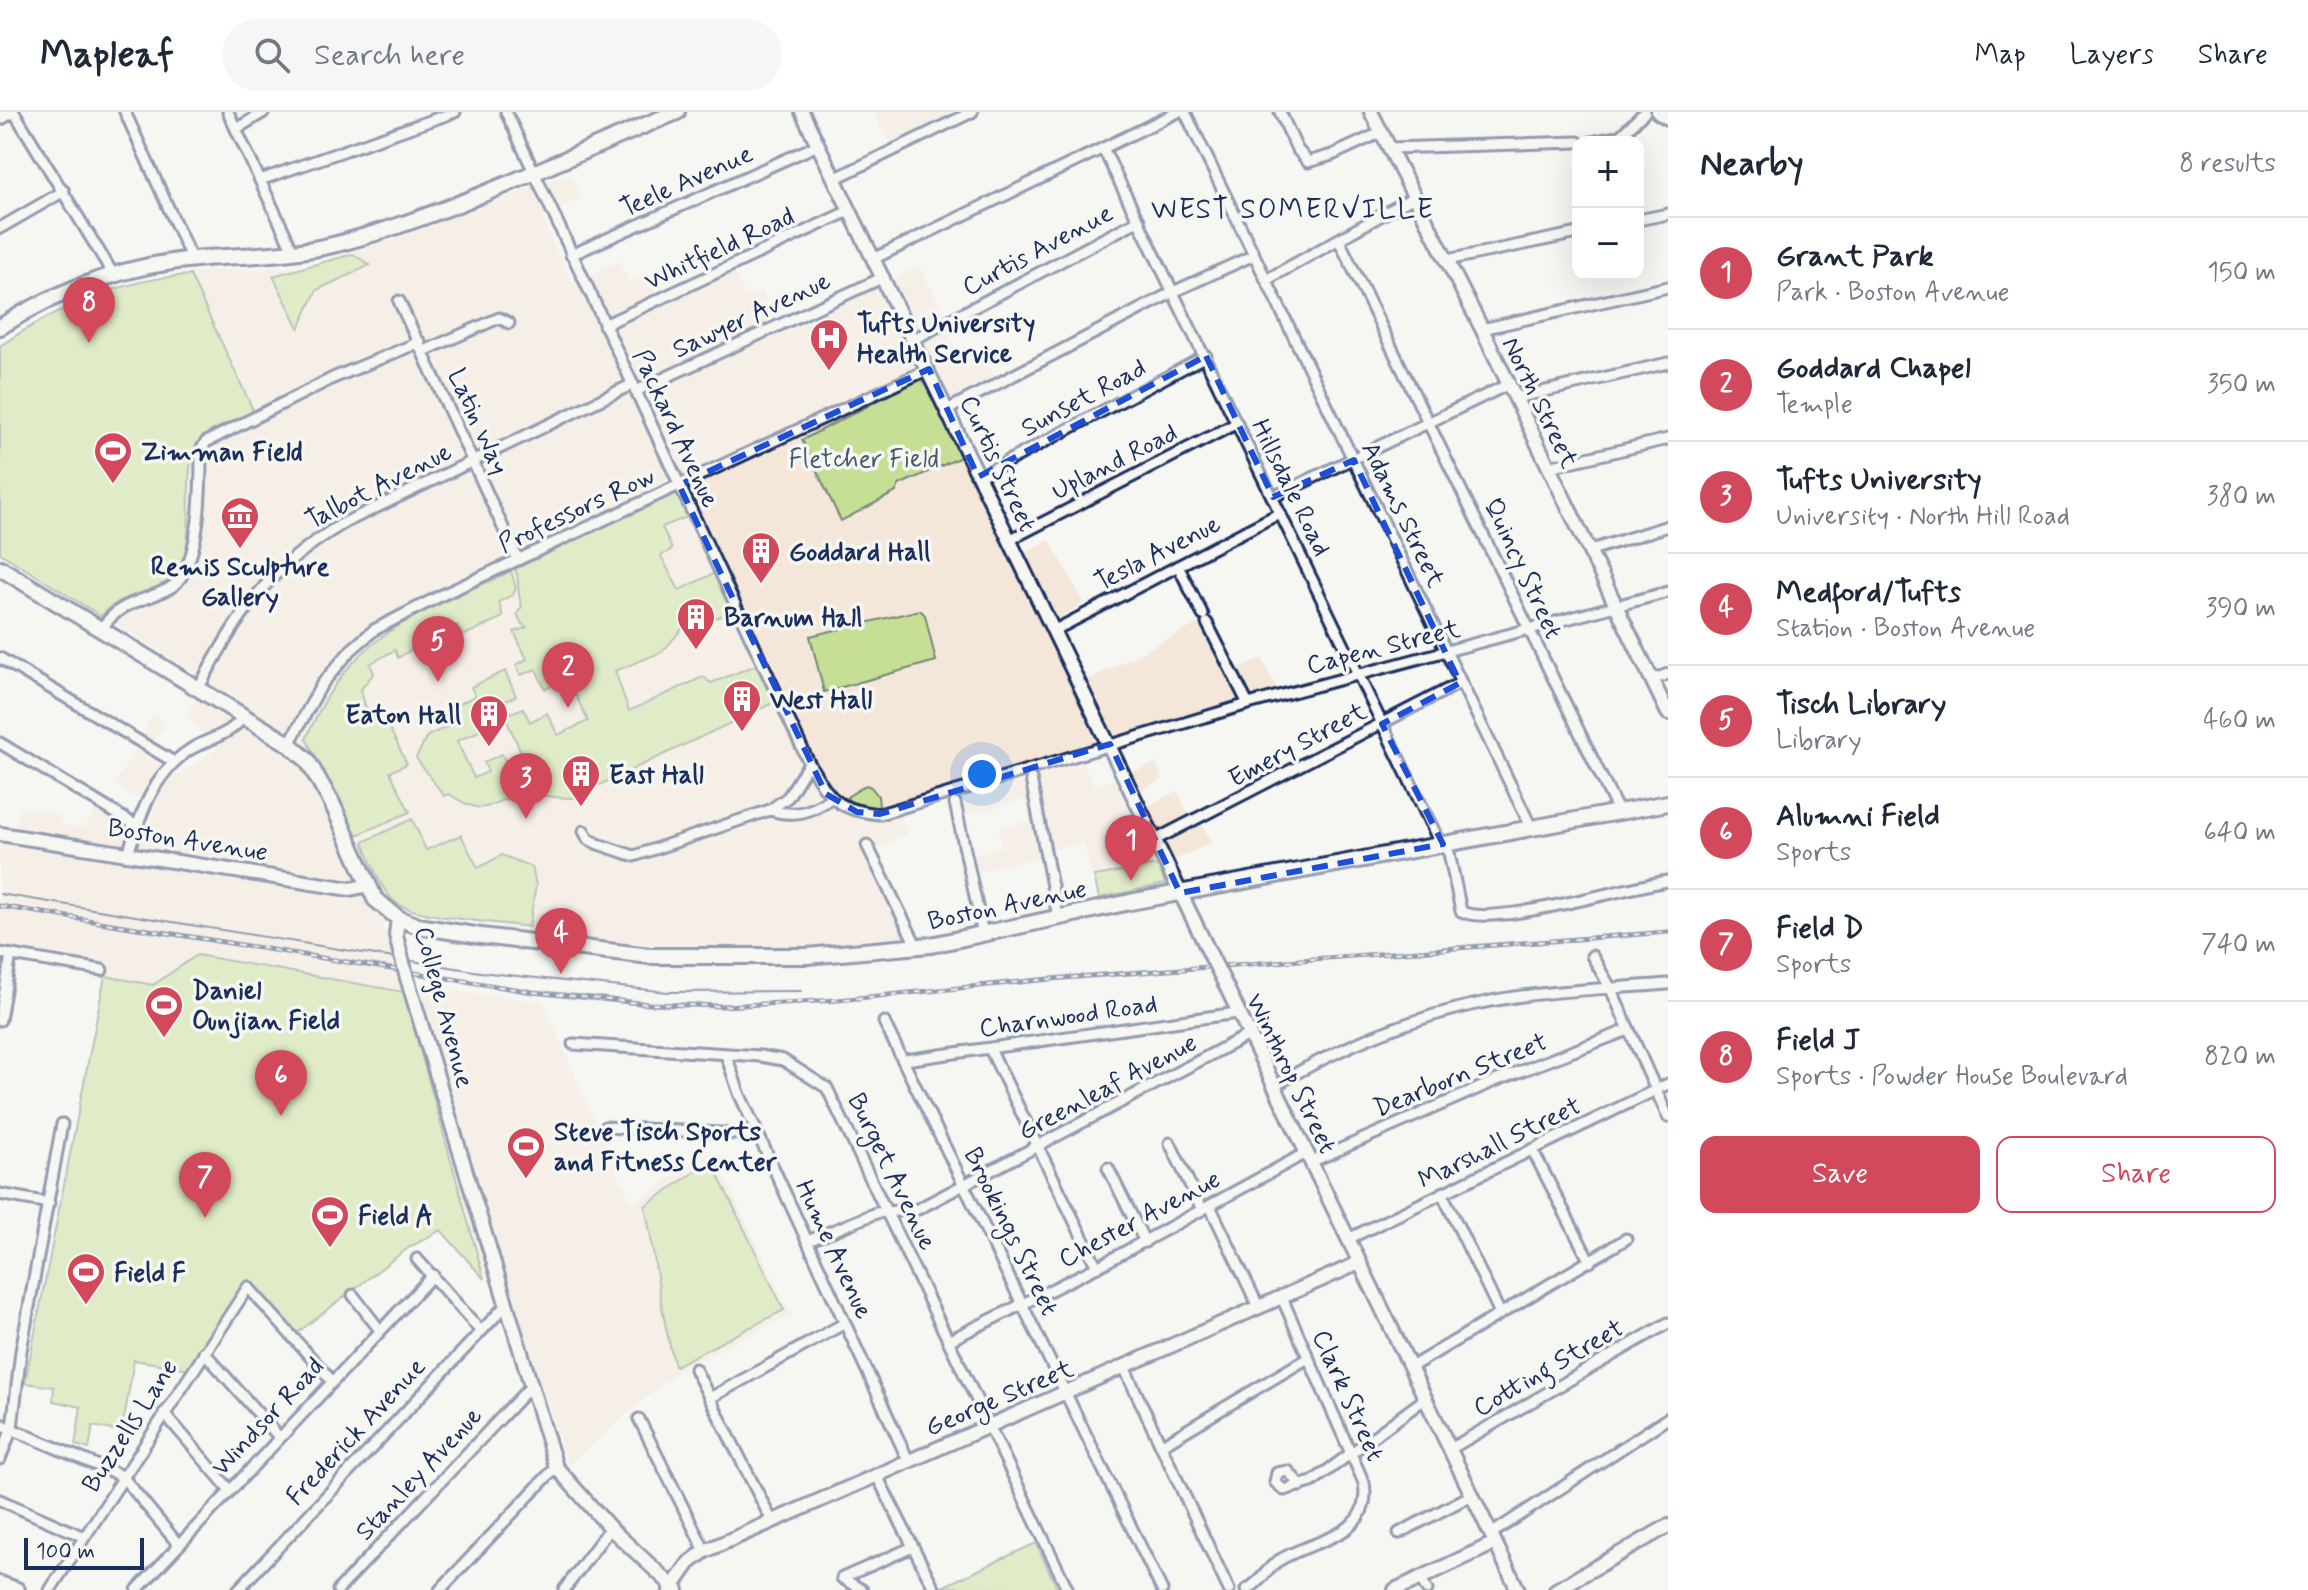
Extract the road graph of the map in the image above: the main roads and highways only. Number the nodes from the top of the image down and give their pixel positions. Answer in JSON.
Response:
{"nodes":[{"id":1,"x":8,"y":112,"type":"edge"},
{"id":2,"x":677,"y":112,"type":"edge"},
{"id":3,"x":1659,"y":112,"type":"edge"},
{"id":4,"x":0,"y":117,"type":"edge"},
{"id":5,"x":1668,"y":117,"type":"edge"},
{"id":6,"x":0,"y":327,"type":"edge"},
{"id":7,"x":0,"y":568,"type":"edge"},
{"id":8,"x":1668,"y":803,"type":"edge"},
{"id":9,"x":398,"y":918,"type":"joint"},
{"id":10,"x":0,"y":1584,"type":"edge"},
{"id":11,"x":17,"y":1590,"type":"edge"}],
"edges":[{"from":1,"to":4,"type":"main road"},
{"from":2,"to":6,"type":"main road"},
{"from":3,"to":5,"type":"main road"},
{"from":7,"to":9,"type":"main road","name":"College Avenue"},
{"from":8,"to":9,"type":"main road","name":"Boston Avenue"},
{"from":10,"to":11,"type":"main road"}]}
